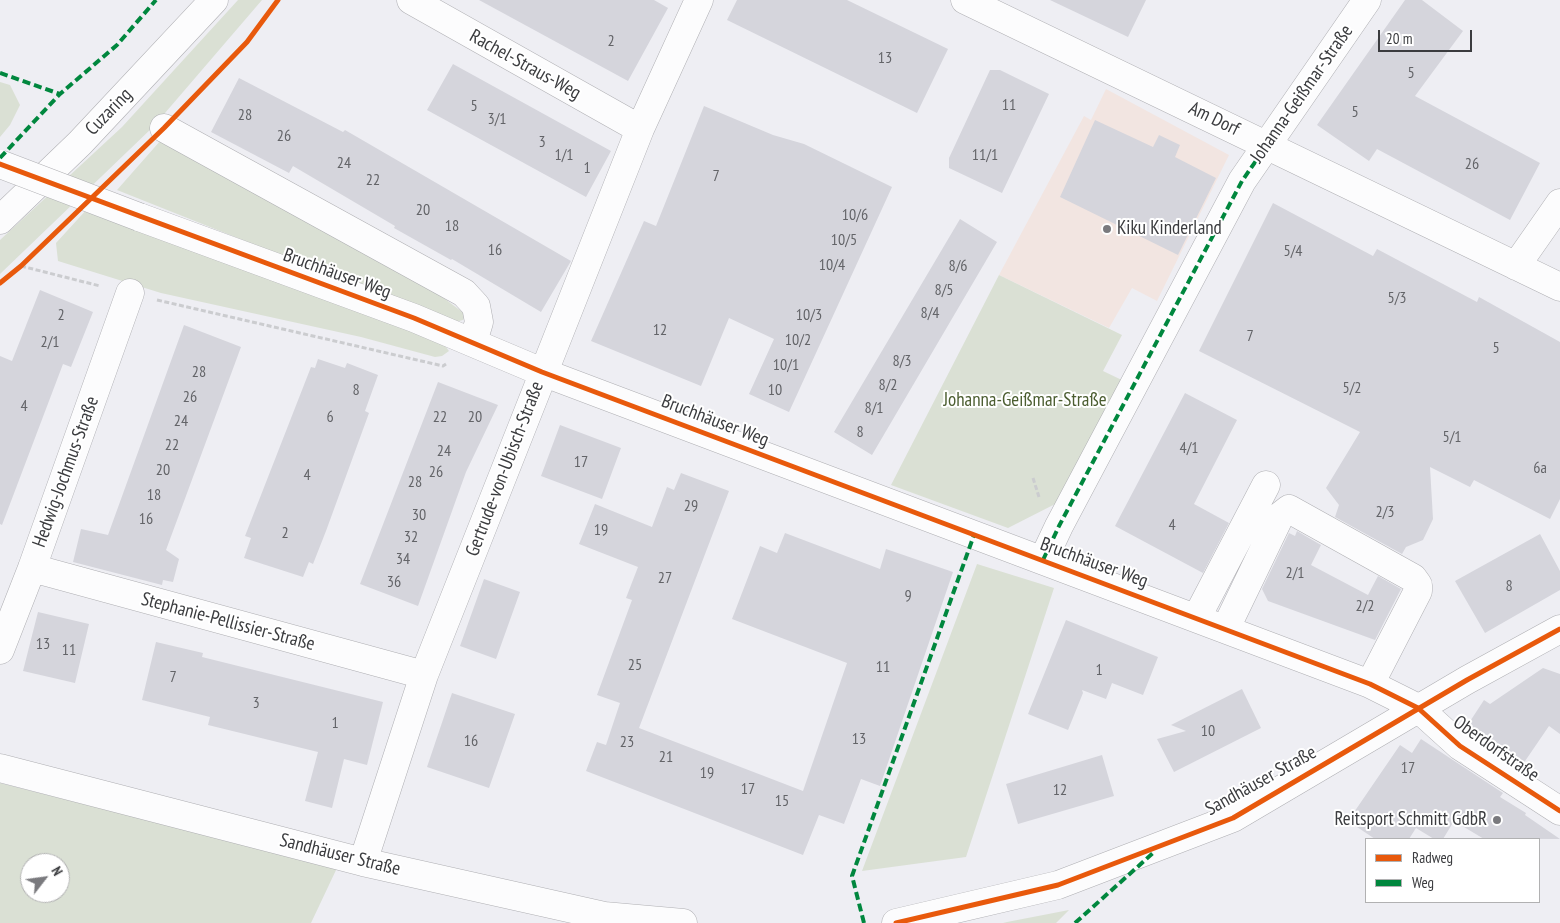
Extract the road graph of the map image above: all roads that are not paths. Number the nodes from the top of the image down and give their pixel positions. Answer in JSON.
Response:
{"nodes":[{"id":1,"x":214,"y":0,"type":"edge"},
{"id":2,"x":410,"y":0,"type":"edge"},
{"id":3,"x":700,"y":0,"type":"edge"},
{"id":4,"x":965,"y":0,"type":"edge"},
{"id":5,"x":1367,"y":0,"type":"edge"},
{"id":6,"x":164,"y":128,"type":"dead end"},
{"id":7,"x":640,"y":129,"type":"junction"},
{"id":8,"x":1267,"y":145,"type":"junction"},
{"id":9,"x":0,"y":164,"type":"edge"},
{"id":10,"x":1560,"y":203,"type":"edge"},
{"id":11,"x":0,"y":220,"type":"edge"},
{"id":12,"x":1516,"y":266,"type":"junction"},
{"id":13,"x":1560,"y":287,"type":"edge"},
{"id":14,"x":130,"y":293,"type":"road end"},
{"id":15,"x":473,"y":342,"type":"junction"},
{"id":16,"x":542,"y":372,"type":"junction"},
{"id":17,"x":1266,"y":485,"type":"dead end"},
{"id":18,"x":1044,"y":560,"type":"junction"},
{"id":19,"x":32,"y":568,"type":"junction"},
{"id":20,"x":1198,"y":617,"type":"junction"},
{"id":21,"x":1226,"y":628,"type":"junction"},
{"id":22,"x":1560,"y":629,"type":"edge"},
{"id":23,"x":0,"y":650,"type":"edge"},
{"id":24,"x":424,"y":675,"type":"junction"},
{"id":25,"x":1370,"y":684,"type":"junction"},
{"id":26,"x":1418,"y":708,"type":"junction"},
{"id":27,"x":0,"y":768,"type":"edge"},
{"id":28,"x":1555,"y":808,"type":"edge"},
{"id":29,"x":363,"y":862,"type":"junction"},
{"id":30,"x":683,"y":923,"type":"edge"},
{"id":31,"x":896,"y":923,"type":"edge"}],
"edges":[{"from":1,"to":11,"type":"street","name":"Cuzaring"},
{"from":2,"to":7,"type":"street","name":"Rachel-Straus-Weg"},
{"from":3,"to":7,"type":"street","name":"Gertrude-von-Ubisch-Straße"},
{"from":4,"to":8,"type":"street","name":"Am Dorf"},
{"from":5,"to":8,"type":"street","name":"Johanna-Geißmar-Straße"},
{"from":6,"to":15,"type":"street"},
{"from":7,"to":16,"type":"street","name":"Gertrude-von-Ubisch-Straße"},
{"from":8,"to":12,"type":"street","name":"Am Dorf"},
{"from":8,"to":18,"type":"street","name":"Johanna-Geißmar-Straße"},
{"from":9,"to":15,"type":"street","name":"Bruchhäuser Weg","bridge":true},
{"from":10,"to":12,"type":"street"},
{"from":12,"to":13,"type":"street","name":"Am Dorf"},
{"from":14,"to":19,"type":"street","name":"Hedwig-Jochmus-Straße"},
{"from":15,"to":16,"type":"street","name":"Bruchhäuser Weg"},
{"from":16,"to":18,"type":"street","name":"Bruchhäuser Weg"},
{"from":16,"to":24,"type":"street","name":"Gertrude-von-Ubisch-Straße"},
{"from":17,"to":20,"type":"street"},
{"from":18,"to":20,"type":"street","name":"Bruchhäuser Weg"},
{"from":19,"to":23,"type":"street","name":"Hedwig-Jochmus-Straße"},
{"from":19,"to":24,"type":"street","name":"Stephanie-Pellissier-Straße"},
{"from":20,"to":21,"type":"street","name":"Bruchhäuser Weg"},
{"from":21,"to":25,"type":"street","name":"Bruchhäuser Weg"},
{"from":21,"to":25,"type":"street"},
{"from":22,"to":26,"type":"street","name":"Sandhäuser Straße"},
{"from":24,"to":29,"type":"street","name":"Gertrude-von-Ubisch-Straße"},
{"from":25,"to":26,"type":"street","name":"Bruchhäuser Weg"},
{"from":26,"to":28,"type":"street","name":"Oberdorfstraße"},
{"from":26,"to":31,"type":"street","name":"Sandhäuser Straße"},
{"from":27,"to":29,"type":"street","name":"Sandhäuser Straße"},
{"from":29,"to":30,"type":"street","name":"Sandhäuser Straße"}]}
